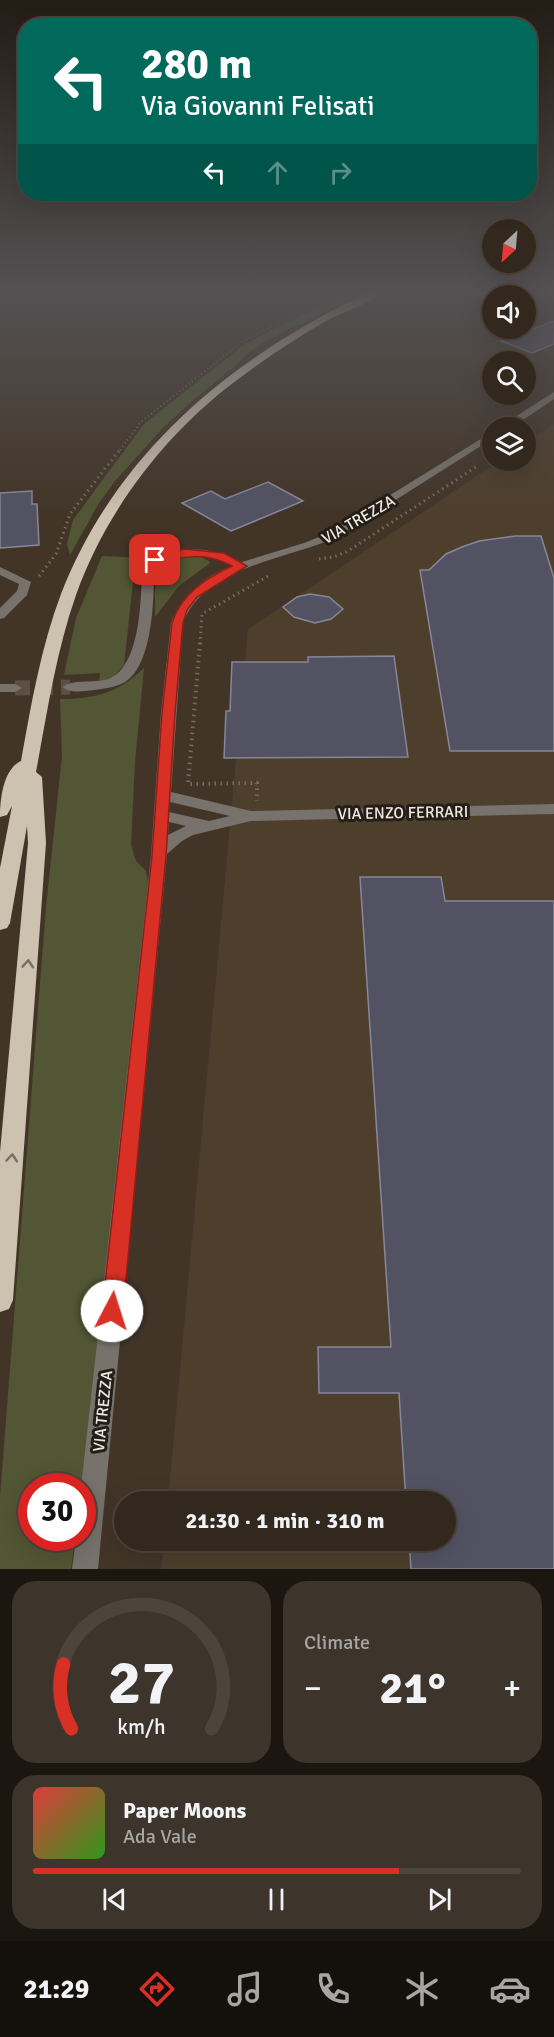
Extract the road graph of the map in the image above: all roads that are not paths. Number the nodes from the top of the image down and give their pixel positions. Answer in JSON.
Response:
{"nodes":[{"id":1,"x":251,"y":366,"type":"edge"},
{"id":2,"x":554,"y":395,"type":"edge"},
{"id":3,"x":520,"y":417,"type":"edge"},
{"id":4,"x":482,"y":441,"type":"edge"},
{"id":5,"x":241,"y":566,"type":"junction"},
{"id":6,"x":0,"y":571,"type":"edge"},
{"id":7,"x":0,"y":615,"type":"edge"},
{"id":8,"x":70,"y":687,"type":"tunnel mouth"},
{"id":9,"x":0,"y":688,"type":"edge"},
{"id":10,"x":15,"y":688,"type":"tunnel mouth"},
{"id":11,"x":31,"y":752,"type":"junction"},
{"id":12,"x":162,"y":795,"type":"junction"},
{"id":13,"x":201,"y":804,"type":"junction"},
{"id":14,"x":554,"y":809,"type":"edge"},
{"id":15,"x":0,"y":811,"type":"edge"},
{"id":16,"x":161,"y":814,"type":"junction"},
{"id":17,"x":254,"y":816,"type":"junction"},
{"id":18,"x":215,"y":823,"type":"junction"},
{"id":19,"x":159,"y":853,"type":"junction"},
{"id":20,"x":0,"y":922,"type":"edge"},
{"id":21,"x":0,"y":1300,"type":"edge"},
{"id":22,"x":85,"y":1569,"type":"edge"}],
"edges":[{"from":1,"to":11,"type":"highway"},
{"from":2,"to":3,"type":"street"},
{"from":4,"to":5,"type":"street","name":"VIA TREZZA"},
{"from":5,"to":8,"type":"street"},
{"from":5,"to":12,"type":"street","name":"VIA TREZZA"},
{"from":6,"to":7,"type":"street"},
{"from":9,"to":10,"type":"street"},
{"from":11,"to":15,"type":"highway"},
{"from":11,"to":20,"type":"highway"},
{"from":21,"to":11,"type":"highway","one_way":true},
{"from":12,"to":13,"type":"street","name":"VIA ENZO FERRARI"},
{"from":12,"to":16,"type":"street","name":"VIA TREZZA"},
{"from":13,"to":16,"type":"street","name":"VIA ENZO FERRARI"},
{"from":13,"to":17,"type":"street","name":"VIA ENZO FERRARI"},
{"from":14,"to":17,"type":"street","name":"VIA ENZO FERRARI"},
{"from":16,"to":18,"type":"street","name":"VIA ENZO FERRARI"},
{"from":16,"to":19,"type":"street","name":"VIA TREZZA"},
{"from":17,"to":18,"type":"street","name":"VIA ENZO FERRARI"},
{"from":18,"to":19,"type":"street","name":"VIA ENZO FERRARI"},
{"from":19,"to":22,"type":"street","name":"VIA TREZZA"}]}
